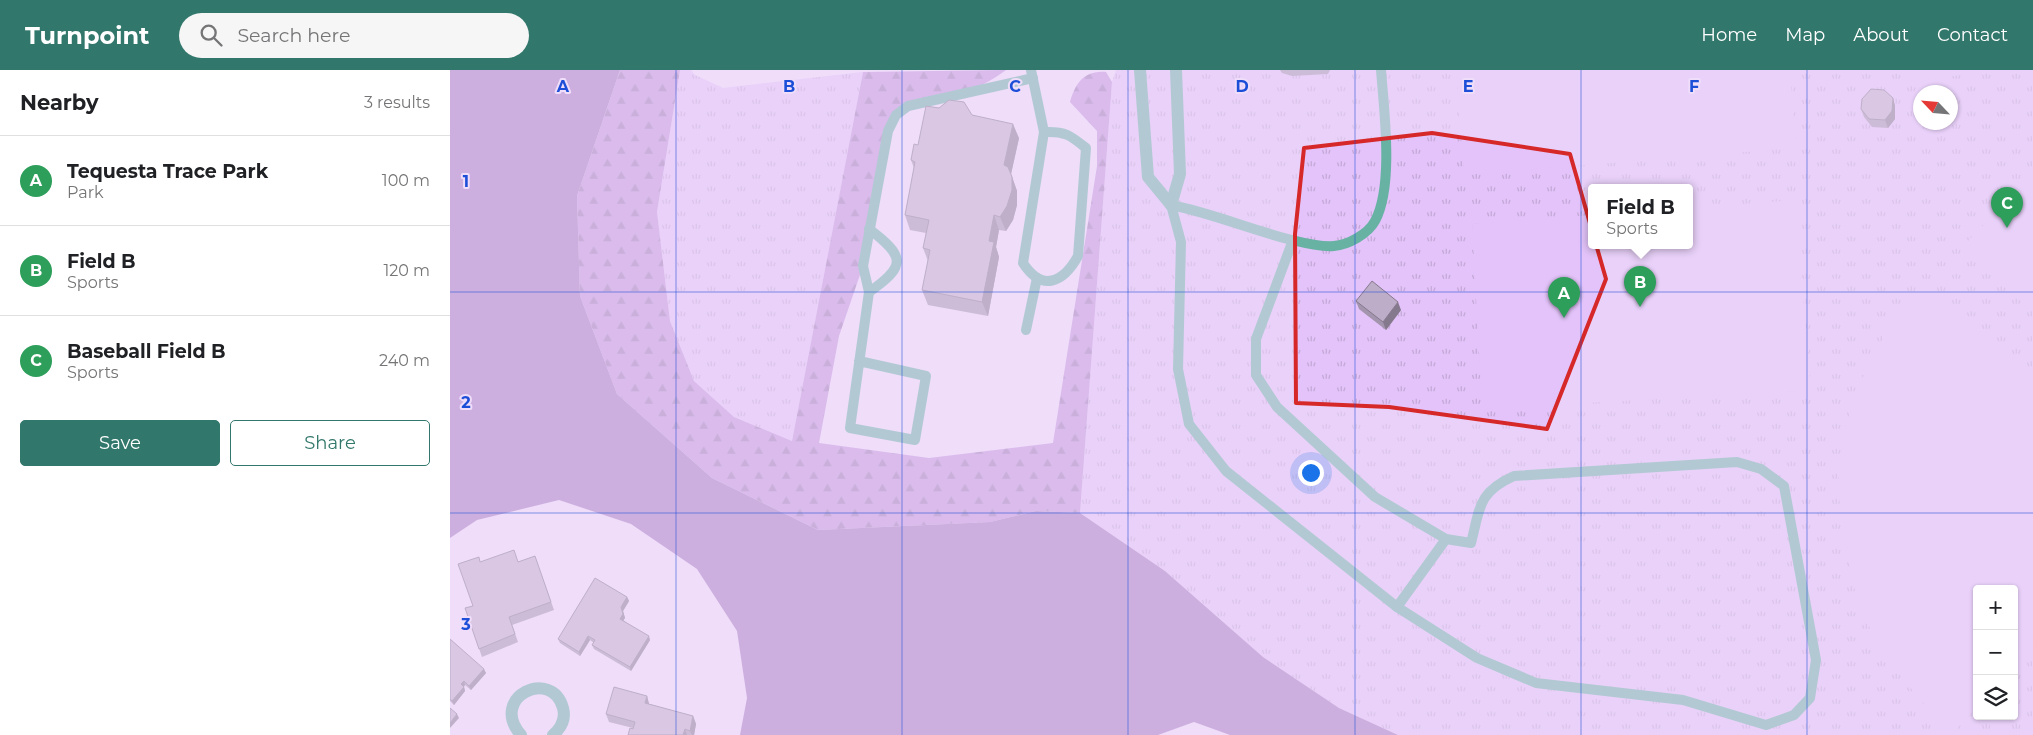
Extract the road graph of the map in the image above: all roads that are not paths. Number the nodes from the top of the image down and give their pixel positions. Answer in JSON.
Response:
{"nodes":[{"id":1,"x":1140,"y":70,"type":"edge"},
{"id":2,"x":1176,"y":70,"type":"edge"},
{"id":3,"x":1381,"y":70,"type":"edge"},
{"id":4,"x":1032,"y":74,"type":"edge"},
{"id":5,"x":1044,"y":132,"type":"junction"},
{"id":6,"x":1171,"y":205,"type":"junction"},
{"id":7,"x":869,"y":229,"type":"junction"},
{"id":8,"x":1293,"y":240,"type":"junction"},
{"id":9,"x":1036,"y":278,"type":"junction"},
{"id":10,"x":869,"y":292,"type":"junction"},
{"id":11,"x":1026,"y":330,"type":"dead end"},
{"id":12,"x":859,"y":361,"type":"junction"},
{"id":13,"x":1446,"y":539,"type":"junction"},
{"id":14,"x":1396,"y":607,"type":"junction"},
{"id":15,"x":521,"y":735,"type":"edge"},
{"id":16,"x":553,"y":735,"type":"edge"}],
"edges":[{"from":1,"to":6,"type":"street"},
{"from":2,"to":6,"type":"street"},
{"from":3,"to":8,"type":"lane"},
{"from":4,"to":5,"type":"lane"},
{"from":4,"to":7,"type":"lane"},
{"from":5,"to":9,"type":"lane"},
{"from":5,"to":9,"type":"lane"},
{"from":6,"to":8,"type":"lane"},
{"from":6,"to":14,"type":"lane"},
{"from":7,"to":10,"type":"lane"},
{"from":7,"to":10,"type":"lane"},
{"from":8,"to":13,"type":"lane"},
{"from":9,"to":11,"type":"lane"},
{"from":10,"to":12,"type":"lane"},
{"from":12,"to":12,"type":"lane"},
{"from":13,"to":14,"type":"lane"},
{"from":13,"to":14,"type":"lane"},
{"from":15,"to":16,"type":"street"}]}
